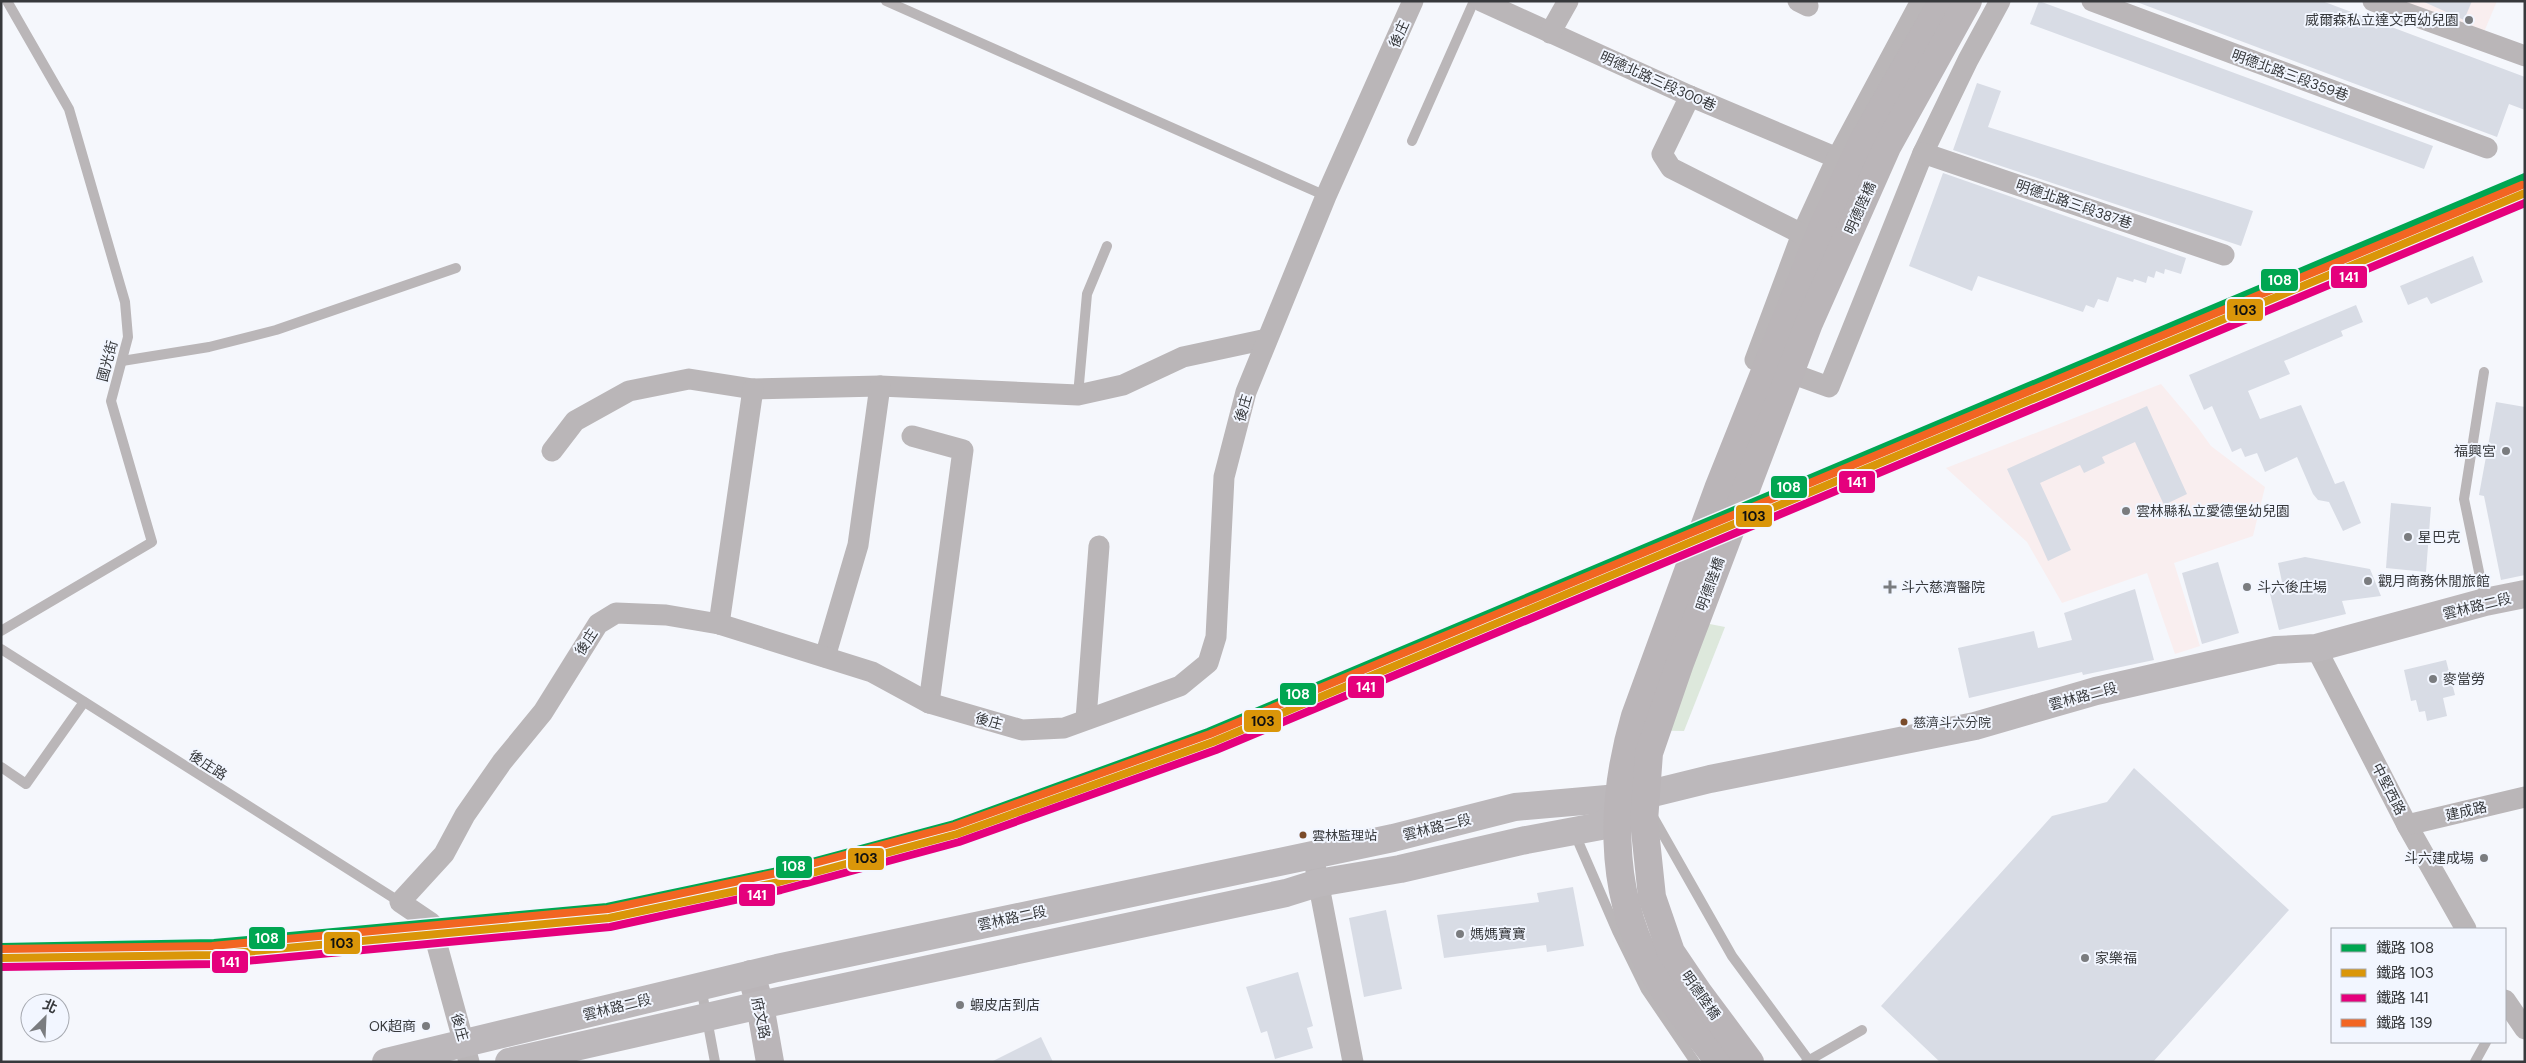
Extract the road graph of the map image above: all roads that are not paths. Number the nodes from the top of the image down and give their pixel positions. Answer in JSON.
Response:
{"nodes":[{"id":1,"x":7,"y":1,"type":"edge"},
{"id":2,"x":886,"y":1,"type":"edge"},
{"id":3,"x":1414,"y":1,"type":"edge"},
{"id":4,"x":1474,"y":1,"type":"edge"},
{"id":5,"x":1481,"y":1,"type":"edge"},
{"id":6,"x":1568,"y":1,"type":"edge"},
{"id":7,"x":1921,"y":1,"type":"edge"},
{"id":8,"x":1943,"y":1,"type":"edge"},
{"id":9,"x":1968,"y":1,"type":"edge"},
{"id":10,"x":2000,"y":1,"type":"edge"},
{"id":11,"x":2092,"y":1,"type":"edge"},
{"id":12,"x":2373,"y":1,"type":"edge"},
{"id":13,"x":1550,"y":33,"type":"junction"},
{"id":14,"x":2525,"y":56,"type":"edge"},
{"id":15,"x":1690,"y":96,"type":"junction"},
{"id":16,"x":1412,"y":141,"type":"dead end"},
{"id":17,"x":2487,"y":148,"type":"dead end"},
{"id":18,"x":1923,"y":153,"type":"junction"},
{"id":19,"x":1837,"y":158,"type":"junction"},
{"id":20,"x":1326,"y":196,"type":"junction"},
{"id":21,"x":1802,"y":234,"type":"junction"},
{"id":22,"x":1106,"y":246,"type":"dead end"},
{"id":23,"x":2224,"y":255,"type":"dead end"},
{"id":24,"x":456,"y":268,"type":"dead end"},
{"id":25,"x":1267,"y":339,"type":"junction"},
{"id":26,"x":122,"y":361,"type":"junction"},
{"id":27,"x":2484,"y":372,"type":"dead end"},
{"id":28,"x":880,"y":386,"type":"junction"},
{"id":29,"x":753,"y":388,"type":"junction"},
{"id":30,"x":1078,"y":395,"type":"junction"},
{"id":31,"x":912,"y":436,"type":"dead end"},
{"id":32,"x":552,"y":451,"type":"dead end"},
{"id":33,"x":1099,"y":546,"type":"dead end"},
{"id":34,"x":2525,"y":594,"type":"edge"},
{"id":35,"x":2485,"y":602,"type":"junction"},
{"id":36,"x":719,"y":624,"type":"junction"},
{"id":37,"x":1,"y":631,"type":"edge"},
{"id":38,"x":2316,"y":648,"type":"junction"},
{"id":39,"x":1,"y":649,"type":"edge"},
{"id":40,"x":825,"y":657,"type":"junction"},
{"id":41,"x":84,"y":702,"type":"junction"},
{"id":42,"x":930,"y":703,"type":"junction"},
{"id":43,"x":1086,"y":719,"type":"junction"},
{"id":44,"x":1,"y":767,"type":"edge"},
{"id":45,"x":1641,"y":796,"type":"junction"},
{"id":46,"x":2525,"y":797,"type":"edge"},
{"id":47,"x":2407,"y":824,"type":"junction"},
{"id":48,"x":1573,"y":831,"type":"junction"},
{"id":49,"x":1313,"y":855,"type":"junction"},
{"id":50,"x":1318,"y":883,"type":"junction"},
{"id":51,"x":400,"y":902,"type":"junction"},
{"id":52,"x":2465,"y":928,"type":"edge"},
{"id":53,"x":751,"y":974,"type":"junction"},
{"id":54,"x":700,"y":986,"type":"junction"},
{"id":55,"x":2506,"y":1004,"type":"edge"},
{"id":56,"x":760,"y":1005,"type":"junction"},
{"id":57,"x":707,"y":1018,"type":"junction"},
{"id":58,"x":2525,"y":1029,"type":"edge"},
{"id":59,"x":1862,"y":1030,"type":"dead end"},
{"id":60,"x":2485,"y":1043,"type":"edge"},
{"id":61,"x":467,"y":1053,"type":"edge"},
{"id":62,"x":1808,"y":1061,"type":"edge"},
{"id":63,"x":386,"y":1062,"type":"edge"},
{"id":64,"x":509,"y":1062,"type":"edge"},
{"id":65,"x":715,"y":1062,"type":"edge"},
{"id":66,"x":770,"y":1062,"type":"edge"},
{"id":67,"x":1353,"y":1062,"type":"edge"},
{"id":68,"x":1694,"y":1062,"type":"edge"},
{"id":69,"x":1719,"y":1062,"type":"edge"},
{"id":70,"x":1750,"y":1062,"type":"edge"},
{"id":71,"x":2475,"y":1062,"type":"edge"}],
"edges":[{"from":1,"to":26,"type":"lane","name":"國光街"},
{"from":2,"to":20,"type":"lane"},
{"from":3,"to":20,"type":"street","name":"後庄"},
{"from":4,"to":16,"type":"lane"},
{"from":5,"to":13,"type":"street","name":"明德北路三段300巷"},
{"from":6,"to":13,"type":"street"},
{"from":7,"to":19,"type":"street"},
{"from":8,"to":69,"type":"main road","name":"明德陸橋","bridge":true},
{"from":9,"to":70,"type":"main road","name":"明德陸橋","bridge":true},
{"from":10,"to":18,"type":"street"},
{"from":11,"to":17,"type":"street","name":"明德北路三段359巷"},
{"from":12,"to":14,"type":"street"},
{"from":13,"to":15,"type":"street","name":"明德北路三段300巷"},
{"from":15,"to":19,"type":"street","name":"明德北路三段300巷"},
{"from":15,"to":21,"type":"street"},
{"from":18,"to":21,"type":"street"},
{"from":18,"to":23,"type":"street","name":"明德北路三段387巷"},
{"from":19,"to":21,"type":"street"},
{"from":20,"to":25,"type":"street","name":"後庄"},
{"from":22,"to":30,"type":"lane"},
{"from":24,"to":26,"type":"lane"},
{"from":25,"to":30,"type":"street"},
{"from":25,"to":43,"type":"street","name":"後庄"},
{"from":26,"to":37,"type":"lane","name":"國光街"},
{"from":27,"to":35,"type":"lane"},
{"from":28,"to":29,"type":"street"},
{"from":28,"to":30,"type":"street"},
{"from":28,"to":40,"type":"street"},
{"from":29,"to":32,"type":"street"},
{"from":29,"to":36,"type":"street"},
{"from":31,"to":42,"type":"street"},
{"from":33,"to":43,"type":"street"},
{"from":34,"to":35,"type":"main road","name":"雲林路二段"},
{"from":35,"to":38,"type":"main road","name":"雲林路二段"},
{"from":36,"to":40,"type":"street","name":"後庄"},
{"from":36,"to":51,"type":"street","name":"後庄"},
{"from":38,"to":45,"type":"main road","name":"雲林路二段"},
{"from":38,"to":47,"type":"street","name":"中堅西路"},
{"from":39,"to":41,"type":"lane","name":"後庄路"},
{"from":40,"to":42,"type":"street","name":"後庄"},
{"from":41,"to":44,"type":"lane"},
{"from":41,"to":51,"type":"lane","name":"後庄路"},
{"from":42,"to":43,"type":"street","name":"後庄"},
{"from":45,"to":48,"type":"main road","name":"雲林路二段"},
{"from":45,"to":49,"type":"main road","name":"雲林路二段"},
{"from":45,"to":62,"type":"lane"},
{"from":46,"to":47,"type":"street","name":"建成路"},
{"from":47,"to":52,"type":"street","name":"中堅西路"},
{"from":48,"to":50,"type":"main road","name":"雲林路二段"},
{"from":48,"to":68,"type":"lane"},
{"from":49,"to":50,"type":"street"},
{"from":49,"to":53,"type":"main road","name":"雲林路二段"},
{"from":50,"to":56,"type":"main road","name":"雲林路二段"},
{"from":50,"to":67,"type":"street"},
{"from":51,"to":61,"type":"street","name":"後庄"},
{"from":53,"to":54,"type":"main road","name":"雲林路二段"},
{"from":53,"to":56,"type":"main road","name":"府文路"},
{"from":54,"to":57,"type":"lane"},
{"from":54,"to":61,"type":"main road","name":"雲林路二段"},
{"from":55,"to":58,"type":"street"},
{"from":56,"to":57,"type":"main road","name":"雲林路二段"},
{"from":56,"to":66,"type":"main road","name":"府文路"},
{"from":57,"to":64,"type":"main road","name":"雲林路二段"},
{"from":57,"to":65,"type":"lane"},
{"from":59,"to":62,"type":"lane"},
{"from":60,"to":71,"type":"lane"},
{"from":61,"to":63,"type":"main road","name":"雲林路二段"}]}
